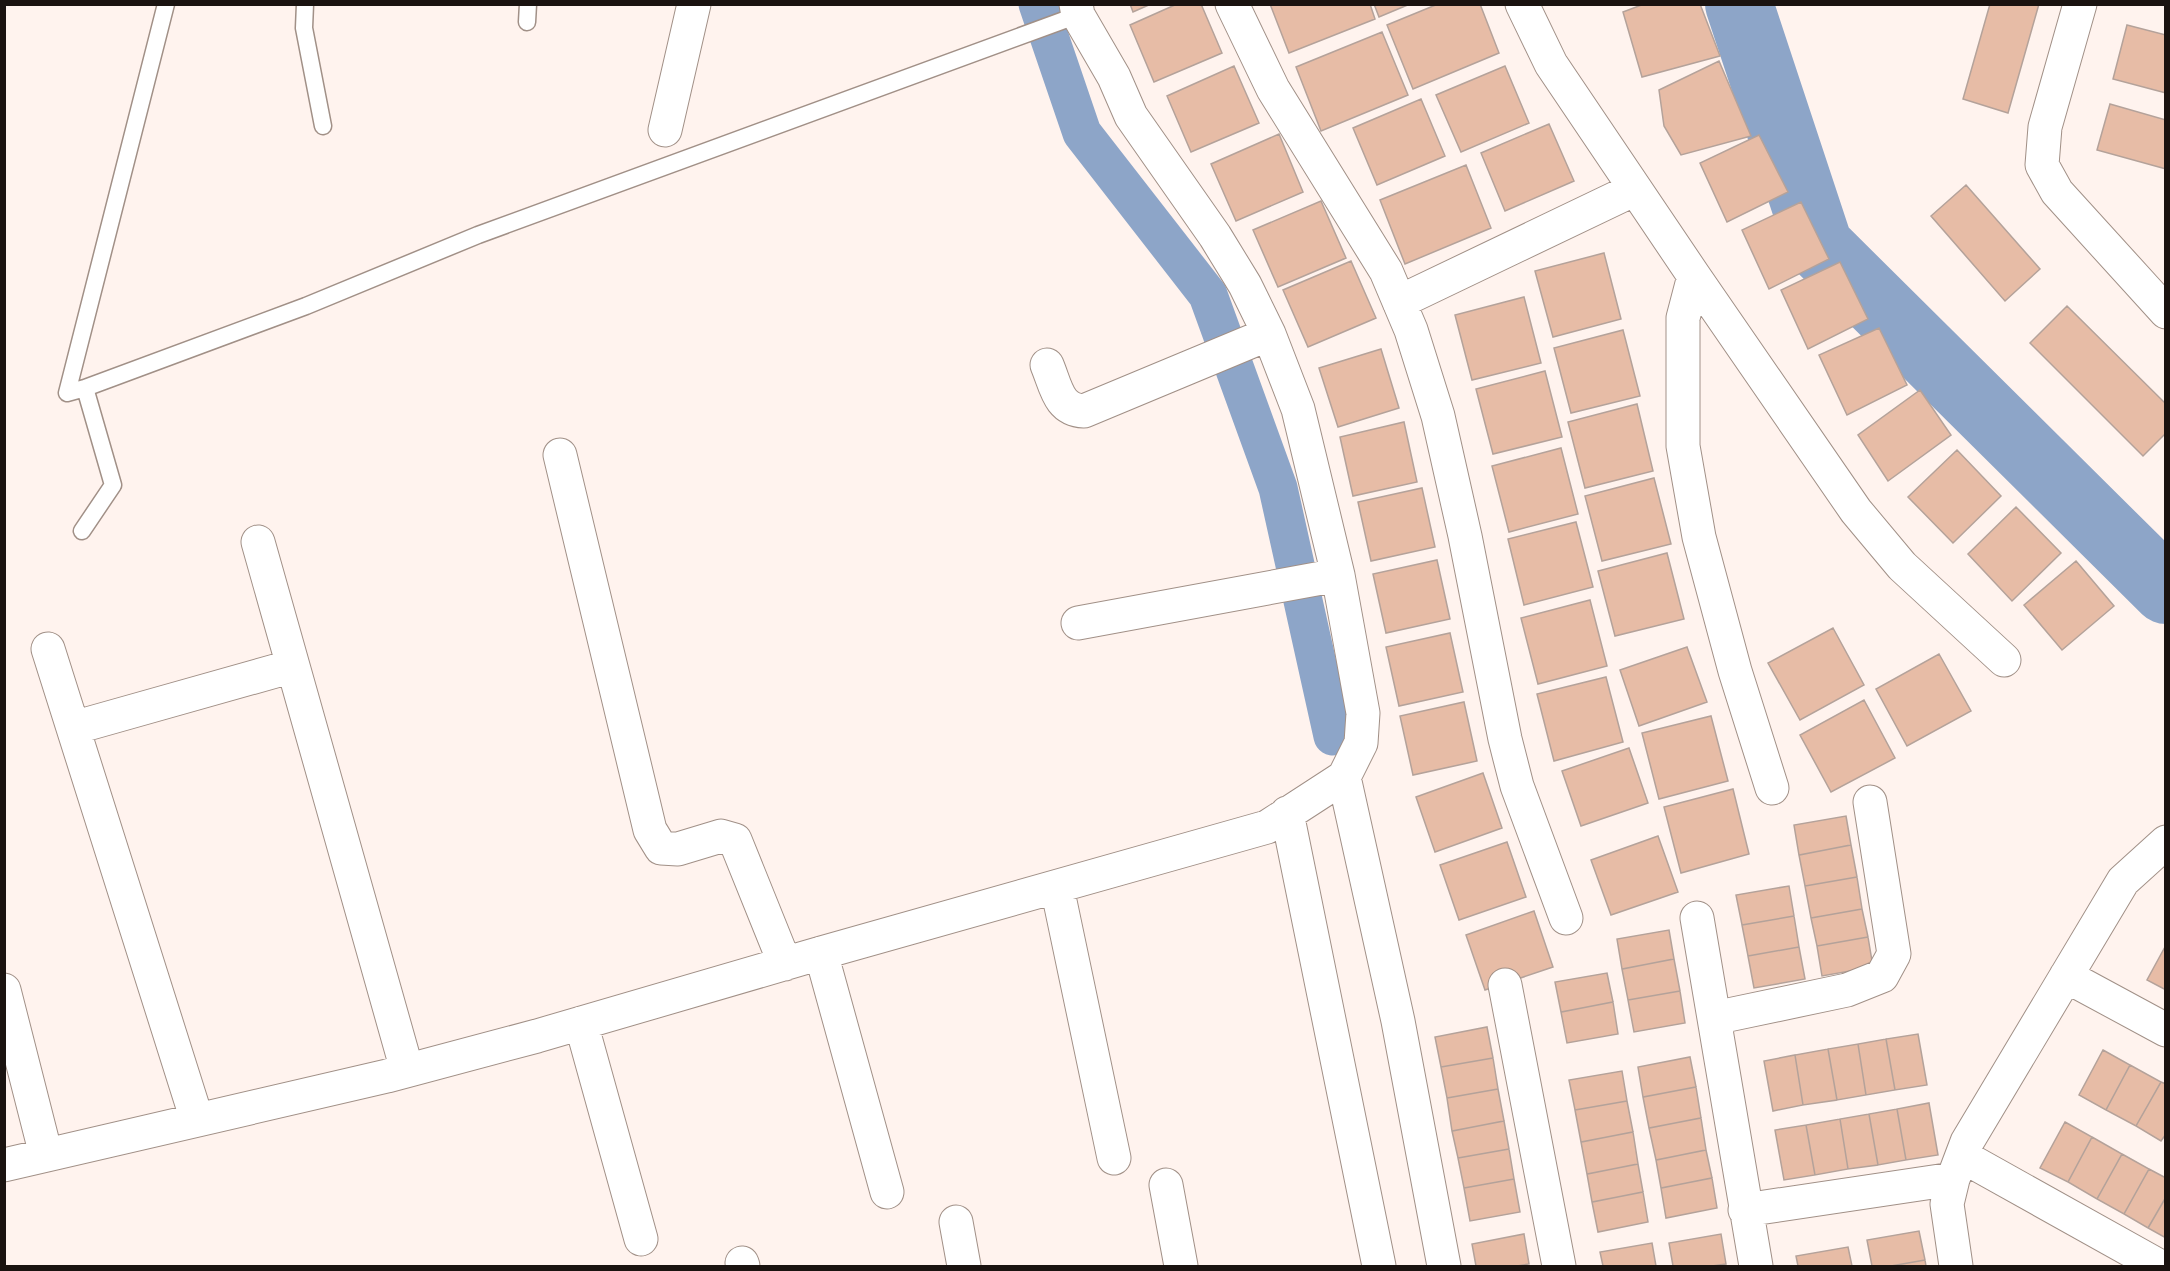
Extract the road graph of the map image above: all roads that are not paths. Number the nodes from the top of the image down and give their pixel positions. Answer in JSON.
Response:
{"nodes":[{"id":1,"x":166,"y":4,"type":"edge"},
{"id":2,"x":305,"y":4,"type":"edge"},
{"id":3,"x":528,"y":4,"type":"edge"},
{"id":4,"x":694,"y":4,"type":"edge"},
{"id":5,"x":1232,"y":4,"type":"edge"},
{"id":6,"x":1522,"y":4,"type":"edge"},
{"id":7,"x":2080,"y":4,"type":"edge"},
{"id":8,"x":1077,"y":10,"type":"edge"},
{"id":9,"x":527,"y":22,"type":"dead end"},
{"id":10,"x":323,"y":126,"type":"dead end"},
{"id":11,"x":665,"y":130,"type":"dead end"},
{"id":12,"x":1635,"y":189,"type":"junction"},
{"id":13,"x":1694,"y":276,"type":"junction"},
{"id":14,"x":1399,"y":302,"type":"junction"},
{"id":15,"x":2166,"y":312,"type":"edge"},
{"id":16,"x":1269,"y":334,"type":"junction"},
{"id":17,"x":1047,"y":365,"type":"dead end"},
{"id":18,"x":85,"y":388,"type":"junction"},
{"id":19,"x":560,"y":455,"type":"dead end"},
{"id":20,"x":82,"y":531,"type":"dead end"},
{"id":21,"x":258,"y":542,"type":"dead end"},
{"id":22,"x":1338,"y":575,"type":"junction"},
{"id":23,"x":1078,"y":623,"type":"dead end"},
{"id":24,"x":48,"y":649,"type":"dead end"},
{"id":25,"x":2004,"y":660,"type":"dead end"},
{"id":26,"x":293,"y":666,"type":"junction"},
{"id":27,"x":73,"y":728,"type":"junction"},
{"id":28,"x":1344,"y":777,"type":"junction"},
{"id":29,"x":1772,"y":788,"type":"dead end"},
{"id":30,"x":1870,"y":802,"type":"dead end"},
{"id":31,"x":1287,"y":813,"type":"junction"},
{"id":32,"x":2166,"y":842,"type":"edge"},
{"id":33,"x":1057,"y":887,"type":"junction"},
{"id":34,"x":1566,"y":918,"type":"dead end"},
{"id":35,"x":1698,"y":918,"type":"dead end"},
{"id":36,"x":821,"y":953,"type":"junction"},
{"id":37,"x":785,"y":964,"type":"junction"},
{"id":38,"x":2066,"y":976,"type":"junction"},
{"id":39,"x":1505,"y":985,"type":"dead end"},
{"id":40,"x":4,"y":990,"type":"edge"},
{"id":41,"x":1714,"y":1018,"type":"junction"},
{"id":42,"x":581,"y":1023,"type":"junction"},
{"id":43,"x":2166,"y":1030,"type":"edge"},
{"id":44,"x":407,"y":1070,"type":"junction"},
{"id":45,"x":197,"y":1120,"type":"junction"},
{"id":46,"x":46,"y":1155,"type":"junction"},
{"id":47,"x":1114,"y":1158,"type":"dead end"},
{"id":48,"x":4,"y":1165,"type":"edge"},
{"id":49,"x":1958,"y":1167,"type":"junction"},
{"id":50,"x":1166,"y":1185,"type":"dead end"},
{"id":51,"x":887,"y":1192,"type":"dead end"},
{"id":52,"x":1745,"y":1210,"type":"junction"},
{"id":53,"x":956,"y":1222,"type":"dead end"},
{"id":54,"x":641,"y":1239,"type":"dead end"},
{"id":55,"x":964,"y":1266,"type":"edge"},
{"id":56,"x":1181,"y":1266,"type":"edge"},
{"id":57,"x":1378,"y":1266,"type":"edge"},
{"id":58,"x":1444,"y":1266,"type":"edge"},
{"id":59,"x":1559,"y":1266,"type":"edge"},
{"id":60,"x":1756,"y":1266,"type":"edge"},
{"id":61,"x":1956,"y":1266,"type":"edge"},
{"id":62,"x":2159,"y":1266,"type":"edge"}],
"edges":[{"from":1,"to":18,"type":"lane"},
{"from":2,"to":10,"type":"lane"},
{"from":3,"to":9,"type":"lane"},
{"from":4,"to":11,"type":"street"},
{"from":5,"to":14,"type":"street"},
{"from":6,"to":12,"type":"street"},
{"from":7,"to":15,"type":"street"},
{"from":8,"to":16,"type":"street"},
{"from":8,"to":18,"type":"lane"},
{"from":12,"to":13,"type":"street"},
{"from":12,"to":14,"type":"street"},
{"from":13,"to":25,"type":"street"},
{"from":13,"to":29,"type":"street"},
{"from":14,"to":34,"type":"street"},
{"from":16,"to":17,"type":"street"},
{"from":16,"to":22,"type":"street"},
{"from":18,"to":20,"type":"lane"},
{"from":19,"to":37,"type":"street"},
{"from":21,"to":26,"type":"street"},
{"from":22,"to":23,"type":"street"},
{"from":22,"to":28,"type":"street"},
{"from":24,"to":27,"type":"street"},
{"from":26,"to":27,"type":"street"},
{"from":26,"to":44,"type":"street"},
{"from":27,"to":45,"type":"street"},
{"from":28,"to":31,"type":"street"},
{"from":28,"to":58,"type":"street"},
{"from":30,"to":41,"type":"street"},
{"from":31,"to":33,"type":"street"},
{"from":31,"to":57,"type":"street"},
{"from":32,"to":38,"type":"street"},
{"from":33,"to":36,"type":"street"},
{"from":33,"to":47,"type":"street"},
{"from":35,"to":41,"type":"street"},
{"from":36,"to":37,"type":"street"},
{"from":36,"to":51,"type":"street"},
{"from":37,"to":42,"type":"street"},
{"from":38,"to":43,"type":"street"},
{"from":38,"to":49,"type":"street"},
{"from":39,"to":59,"type":"street"},
{"from":40,"to":46,"type":"street"},
{"from":41,"to":52,"type":"street"},
{"from":42,"to":44,"type":"street"},
{"from":42,"to":54,"type":"street"},
{"from":44,"to":45,"type":"street"},
{"from":45,"to":46,"type":"street"},
{"from":46,"to":48,"type":"street"},
{"from":49,"to":52,"type":"street"},
{"from":49,"to":61,"type":"street"},
{"from":49,"to":62,"type":"street"},
{"from":50,"to":56,"type":"street"},
{"from":52,"to":60,"type":"street"},
{"from":53,"to":55,"type":"street"}]}
